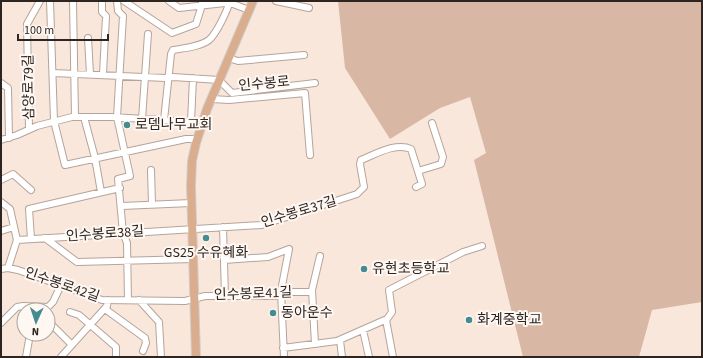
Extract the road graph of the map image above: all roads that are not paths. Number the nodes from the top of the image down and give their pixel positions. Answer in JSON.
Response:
{"nodes":[{"id":1,"x":40,"y":1,"type":"edge"},
{"id":2,"x":50,"y":1,"type":"edge"},
{"id":3,"x":73,"y":1,"type":"edge"},
{"id":4,"x":102,"y":1,"type":"edge"},
{"id":5,"x":117,"y":1,"type":"edge"},
{"id":6,"x":124,"y":1,"type":"edge"},
{"id":7,"x":169,"y":1,"type":"edge"},
{"id":8,"x":253,"y":1,"type":"edge"},
{"id":9,"x":276,"y":1,"type":"edge"},
{"id":10,"x":229,"y":2,"type":"edge"},
{"id":11,"x":202,"y":3,"type":"edge"},
{"id":12,"x":309,"y":8,"type":"dead end"},
{"id":13,"x":249,"y":10,"type":"junction"},
{"id":14,"x":148,"y":34,"type":"dead end"},
{"id":15,"x":88,"y":38,"type":"dead end"},
{"id":16,"x":304,"y":55,"type":"dead end"},
{"id":17,"x":228,"y":58,"type":"junction"},
{"id":18,"x":53,"y":73,"type":"junction"},
{"id":19,"x":74,"y":73,"type":"junction"},
{"id":20,"x":90,"y":74,"type":"junction"},
{"id":21,"x":103,"y":74,"type":"junction"},
{"id":22,"x":120,"y":75,"type":"junction"},
{"id":23,"x":144,"y":76,"type":"junction"},
{"id":24,"x":169,"y":77,"type":"junction"},
{"id":25,"x":193,"y":78,"type":"junction"},
{"id":26,"x":219,"y":80,"type":"junction"},
{"id":27,"x":1,"y":83,"type":"edge"},
{"id":28,"x":315,"y":83,"type":"dead end"},
{"id":29,"x":212,"y":99,"type":"junction"},
{"id":30,"x":75,"y":117,"type":"junction"},
{"id":31,"x":84,"y":117,"type":"junction"},
{"id":32,"x":117,"y":117,"type":"junction"},
{"id":33,"x":142,"y":119,"type":"junction"},
{"id":34,"x":164,"y":120,"type":"junction"},
{"id":35,"x":54,"y":121,"type":"junction"},
{"id":36,"x":191,"y":122,"type":"junction"},
{"id":37,"x":432,"y":123,"type":"dead end"},
{"id":38,"x":201,"y":128,"type":"junction"},
{"id":39,"x":29,"y":129,"type":"junction"},
{"id":40,"x":9,"y":138,"type":"junction"},
{"id":41,"x":197,"y":139,"type":"junction"},
{"id":42,"x":1,"y":140,"type":"edge"},
{"id":43,"x":124,"y":152,"type":"junction"},
{"id":44,"x":310,"y":154,"type":"dead end"},
{"id":45,"x":95,"y":158,"type":"junction"},
{"id":46,"x":151,"y":170,"type":"dead end"},
{"id":47,"x":418,"y":172,"type":"junction"},
{"id":48,"x":1,"y":180,"type":"edge"},
{"id":49,"x":416,"y":187,"type":"dead end"},
{"id":50,"x":120,"y":188,"type":"junction"},
{"id":51,"x":31,"y":190,"type":"dead end"},
{"id":52,"x":101,"y":192,"type":"junction"},
{"id":53,"x":1,"y":202,"type":"edge"},
{"id":54,"x":192,"y":203,"type":"junction"},
{"id":55,"x":152,"y":204,"type":"junction"},
{"id":56,"x":122,"y":206,"type":"junction"},
{"id":57,"x":14,"y":227,"type":"junction"},
{"id":58,"x":224,"y":227,"type":"junction"},
{"id":59,"x":192,"y":229,"type":"junction"},
{"id":60,"x":1,"y":231,"type":"edge"},
{"id":61,"x":123,"y":233,"type":"junction"},
{"id":62,"x":45,"y":238,"type":"junction"},
{"id":63,"x":32,"y":239,"type":"junction"},
{"id":64,"x":17,"y":240,"type":"junction"},
{"id":65,"x":482,"y":246,"type":"dead end"},
{"id":66,"x":320,"y":256,"type":"dead end"},
{"id":67,"x":194,"y":259,"type":"junction"},
{"id":68,"x":224,"y":260,"type":"junction"},
{"id":69,"x":128,"y":261,"type":"junction"},
{"id":70,"x":8,"y":268,"type":"junction"},
{"id":71,"x":1,"y":269,"type":"edge"},
{"id":72,"x":61,"y":285,"type":"junction"},
{"id":73,"x":312,"y":292,"type":"junction"},
{"id":74,"x":281,"y":294,"type":"junction"},
{"id":75,"x":225,"y":296,"type":"junction"},
{"id":76,"x":194,"y":298,"type":"junction"},
{"id":77,"x":108,"y":300,"type":"junction"},
{"id":78,"x":128,"y":300,"type":"junction"},
{"id":79,"x":139,"y":300,"type":"junction"},
{"id":80,"x":105,"y":309,"type":"junction"},
{"id":81,"x":70,"y":312,"type":"dead end"},
{"id":82,"x":2,"y":320,"type":"edge"},
{"id":83,"x":386,"y":320,"type":"junction"},
{"id":84,"x":90,"y":326,"type":"junction"},
{"id":85,"x":56,"y":328,"type":"edge"},
{"id":86,"x":363,"y":330,"type":"junction"},
{"id":87,"x":340,"y":340,"type":"junction"},
{"id":88,"x":29,"y":342,"type":"edge"},
{"id":89,"x":315,"y":344,"type":"junction"},
{"id":90,"x":72,"y":345,"type":"junction"},
{"id":91,"x":283,"y":348,"type":"junction"},
{"id":92,"x":143,"y":351,"type":"dead end"},
{"id":93,"x":26,"y":357,"type":"edge"},
{"id":94,"x":61,"y":357,"type":"edge"},
{"id":95,"x":116,"y":357,"type":"edge"},
{"id":96,"x":161,"y":357,"type":"edge"},
{"id":97,"x":196,"y":357,"type":"edge"},
{"id":98,"x":284,"y":357,"type":"edge"},
{"id":99,"x":342,"y":357,"type":"edge"},
{"id":100,"x":369,"y":357,"type":"edge"},
{"id":101,"x":393,"y":357,"type":"edge"}],
"edges":[{"from":1,"to":39,"type":"street","name":"삼양로79길"},
{"from":2,"to":18,"type":"street","name":"삼양로79길"},
{"from":3,"to":19,"type":"street"},
{"from":4,"to":21,"type":"street"},
{"from":5,"to":22,"type":"street"},
{"from":6,"to":11,"type":"street"},
{"from":7,"to":11,"type":"street"},
{"from":8,"to":13,"type":"main road","name":"인수봉로"},
{"from":9,"to":12,"type":"street"},
{"from":10,"to":11,"type":"street"},
{"from":10,"to":13,"type":"street"},
{"from":10,"to":24,"type":"street"},
{"from":13,"to":17,"type":"main road","name":"인수봉로"},
{"from":14,"to":23,"type":"street"},
{"from":15,"to":20,"type":"street"},
{"from":16,"to":17,"type":"street"},
{"from":17,"to":26,"type":"main road","name":"인수봉로"},
{"from":18,"to":19,"type":"street"},
{"from":18,"to":35,"type":"street","name":"삼양로79길"},
{"from":19,"to":20,"type":"street"},
{"from":19,"to":30,"type":"street"},
{"from":20,"to":21,"type":"street"},
{"from":21,"to":22,"type":"street"},
{"from":22,"to":23,"type":"street"},
{"from":22,"to":32,"type":"street"},
{"from":23,"to":24,"type":"street"},
{"from":23,"to":33,"type":"street"},
{"from":24,"to":25,"type":"street"},
{"from":24,"to":34,"type":"street"},
{"from":25,"to":26,"type":"street"},
{"from":25,"to":36,"type":"street"},
{"from":26,"to":28,"type":"street"},
{"from":26,"to":29,"type":"main road","name":"인수봉로"},
{"from":27,"to":40,"type":"street","name":"삼양로79길"},
{"from":29,"to":38,"type":"main road","name":"인수봉로"},
{"from":29,"to":44,"type":"street","name":"인수봉로"},
{"from":30,"to":31,"type":"street"},
{"from":30,"to":35,"type":"street"},
{"from":31,"to":32,"type":"street"},
{"from":31,"to":45,"type":"street"},
{"from":32,"to":33,"type":"street"},
{"from":32,"to":43,"type":"street"},
{"from":33,"to":34,"type":"street"},
{"from":34,"to":36,"type":"street"},
{"from":35,"to":39,"type":"street","name":"삼양로79길"},
{"from":35,"to":45,"type":"street"},
{"from":36,"to":38,"type":"street"},
{"from":37,"to":47,"type":"street"},
{"from":38,"to":41,"type":"main road","name":"인수봉로"},
{"from":39,"to":40,"type":"street","name":"삼양로79길"},
{"from":40,"to":42,"type":"street","name":"삼양로79길"},
{"from":41,"to":43,"type":"street"},
{"from":41,"to":54,"type":"main road","name":"인수봉로"},
{"from":43,"to":45,"type":"street"},
{"from":43,"to":50,"type":"street"},
{"from":45,"to":52,"type":"street"},
{"from":46,"to":55,"type":"street"},
{"from":47,"to":49,"type":"street"},
{"from":47,"to":58,"type":"street","name":"인수봉로37길"},
{"from":48,"to":51,"type":"street"},
{"from":50,"to":52,"type":"street"},
{"from":50,"to":56,"type":"street"},
{"from":52,"to":63,"type":"street"},
{"from":53,"to":57,"type":"street"},
{"from":54,"to":55,"type":"street"},
{"from":54,"to":59,"type":"main road","name":"인수봉로"},
{"from":55,"to":56,"type":"street"},
{"from":56,"to":61,"type":"street"},
{"from":57,"to":60,"type":"street"},
{"from":57,"to":64,"type":"street"},
{"from":58,"to":59,"type":"street","name":"인수봉로37길"},
{"from":58,"to":68,"type":"street"},
{"from":59,"to":61,"type":"street","name":"인수봉로38길"},
{"from":59,"to":67,"type":"main road","name":"인수봉로"},
{"from":61,"to":62,"type":"street","name":"인수봉로38길"},
{"from":61,"to":69,"type":"street"},
{"from":62,"to":63,"type":"street","name":"인수봉로38길"},
{"from":62,"to":69,"type":"street"},
{"from":63,"to":64,"type":"street","name":"인수봉로38길"},
{"from":64,"to":70,"type":"street"},
{"from":65,"to":83,"type":"street"},
{"from":66,"to":73,"type":"street"},
{"from":67,"to":69,"type":"street"},
{"from":67,"to":76,"type":"main road","name":"인수봉로"},
{"from":68,"to":74,"type":"street"},
{"from":68,"to":75,"type":"street"},
{"from":69,"to":78,"type":"street"},
{"from":70,"to":71,"type":"street"},
{"from":70,"to":72,"type":"street","name":"인수봉로42길"},
{"from":72,"to":77,"type":"street","name":"인수봉로42길"},
{"from":72,"to":82,"type":"street"},
{"from":73,"to":74,"type":"street","name":"인수봉로41길"},
{"from":73,"to":89,"type":"street"},
{"from":74,"to":75,"type":"street","name":"인수봉로41길"},
{"from":74,"to":91,"type":"street"},
{"from":75,"to":76,"type":"street","name":"인수봉로41길"},
{"from":76,"to":79,"type":"street","name":"인수봉로42길"},
{"from":76,"to":97,"type":"main road","name":"인수봉로"},
{"from":77,"to":78,"type":"street","name":"인수봉로42길"},
{"from":77,"to":80,"type":"street"},
{"from":78,"to":79,"type":"street","name":"인수봉로42길"},
{"from":79,"to":96,"type":"street"},
{"from":80,"to":84,"type":"street"},
{"from":80,"to":92,"type":"street"},
{"from":81,"to":84,"type":"street"},
{"from":83,"to":86,"type":"street"},
{"from":83,"to":101,"type":"street"},
{"from":84,"to":90,"type":"street"},
{"from":84,"to":95,"type":"street"},
{"from":85,"to":90,"type":"street"},
{"from":86,"to":87,"type":"street"},
{"from":86,"to":100,"type":"street"},
{"from":87,"to":89,"type":"street"},
{"from":87,"to":99,"type":"street"},
{"from":88,"to":93,"type":"street"},
{"from":89,"to":91,"type":"street"},
{"from":90,"to":94,"type":"street"},
{"from":91,"to":98,"type":"street"}]}
